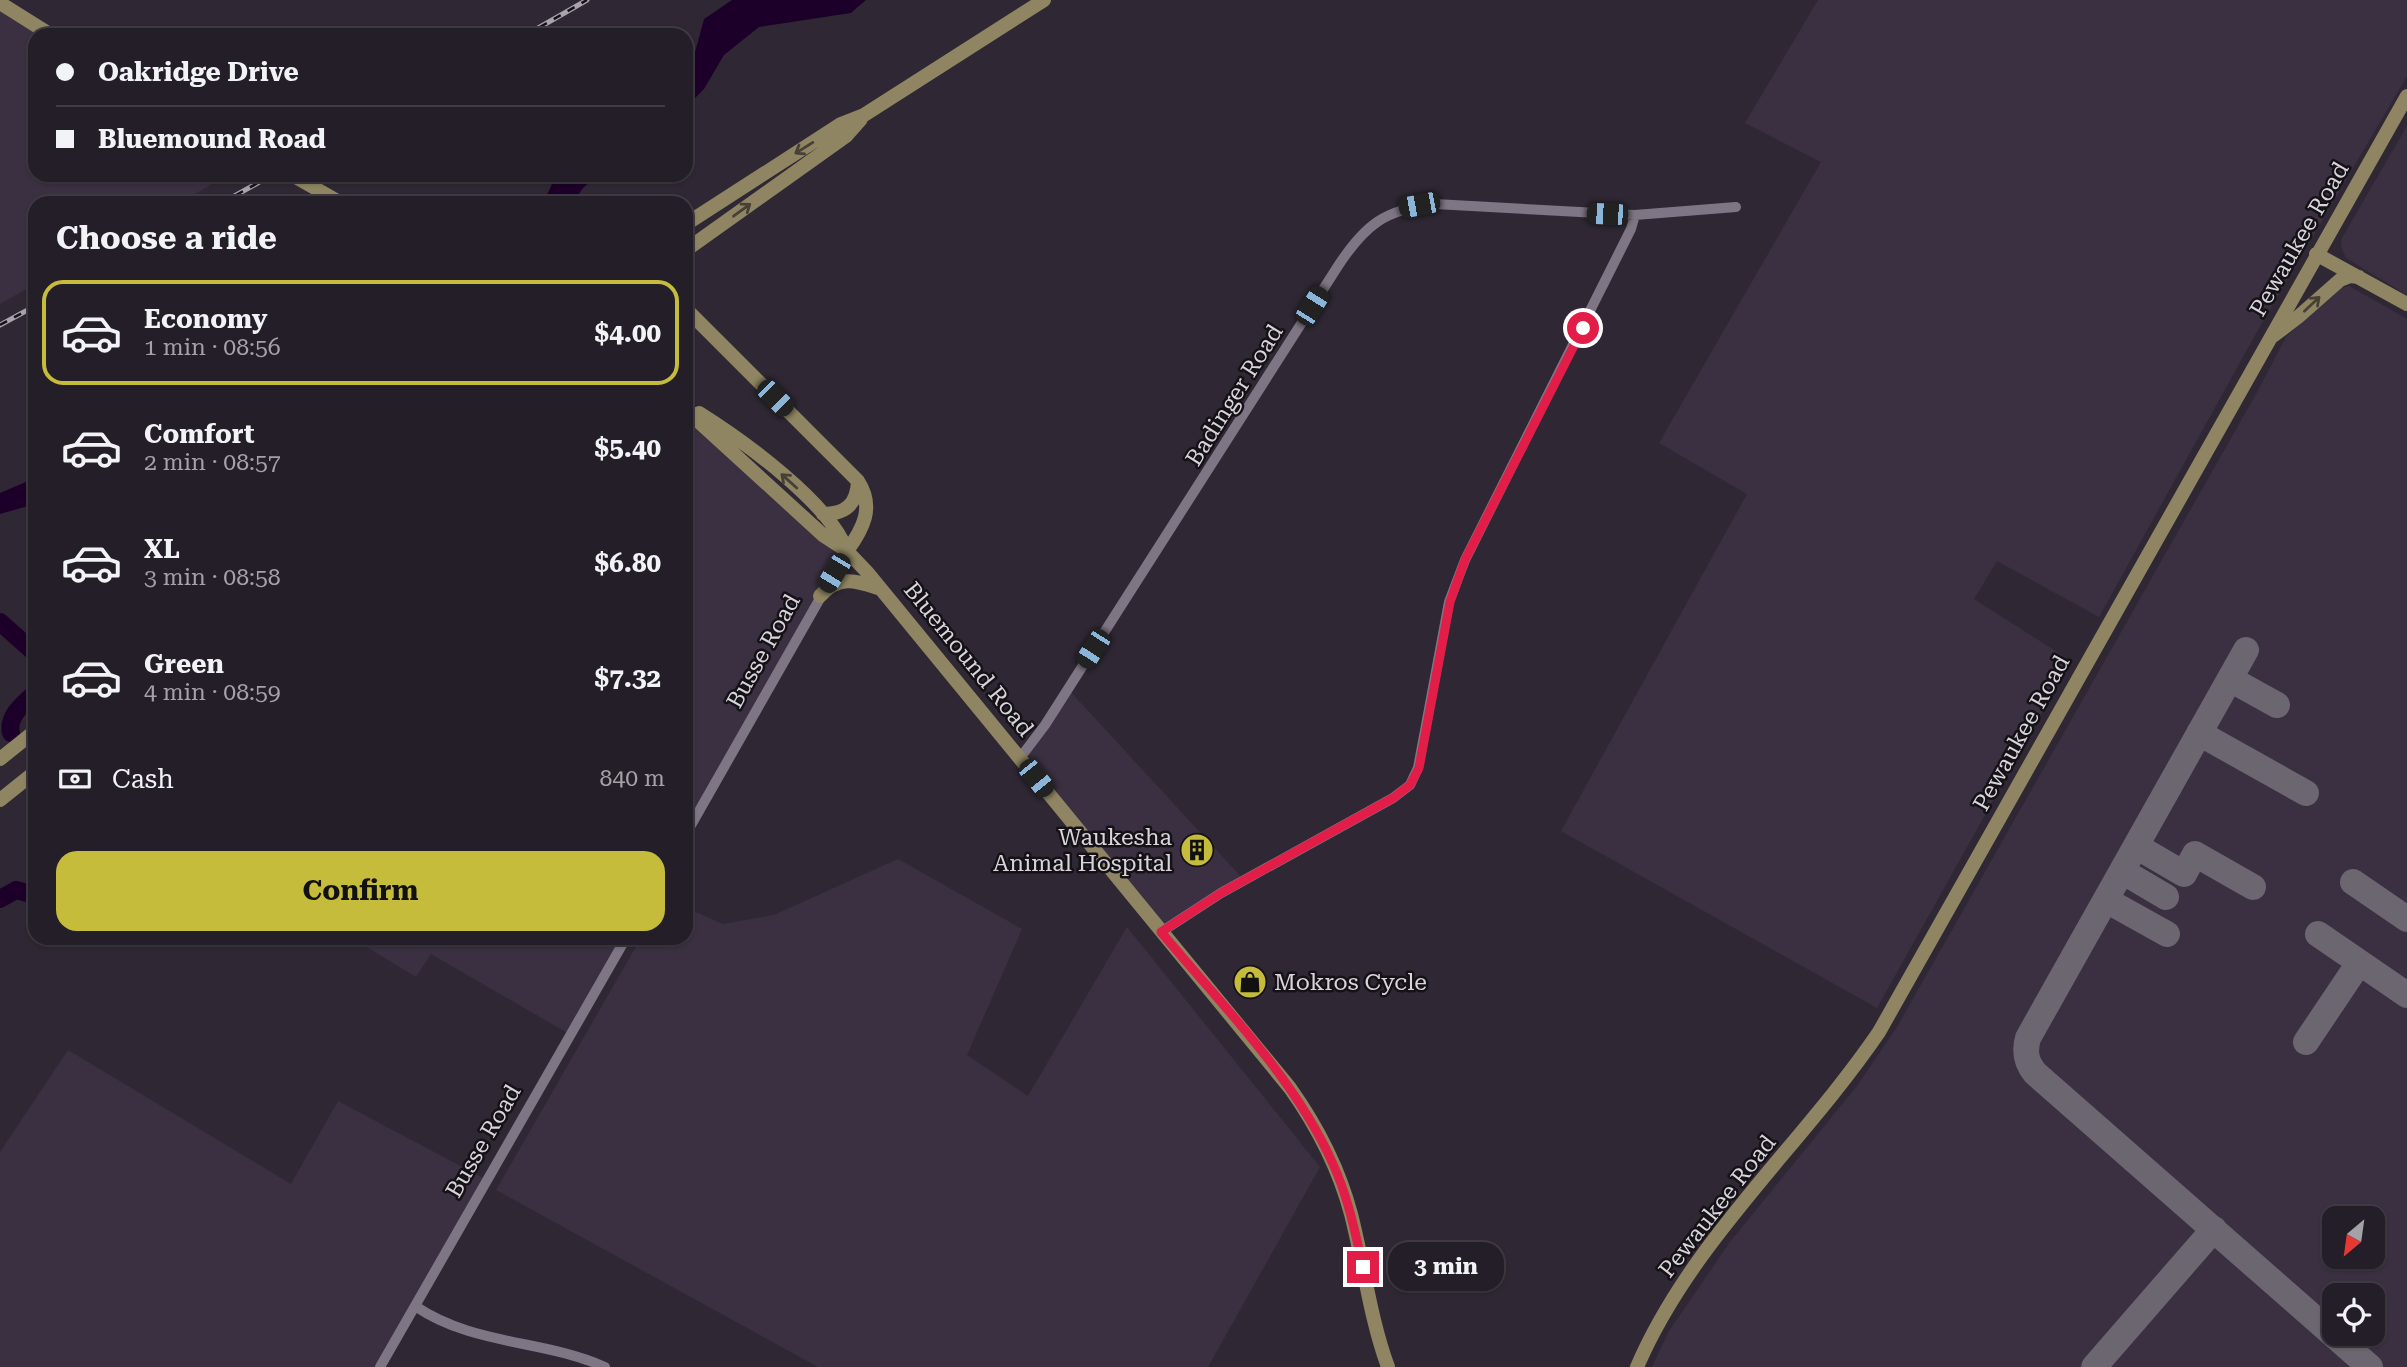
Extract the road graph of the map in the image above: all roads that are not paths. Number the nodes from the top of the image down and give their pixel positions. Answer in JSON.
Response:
{"nodes":[{"id":1,"x":1044,"y":0,"type":"edge"},
{"id":2,"x":0,"y":3,"type":"edge"},
{"id":3,"x":40,"y":28,"type":"edge"},
{"id":4,"x":2407,"y":96,"type":"edge"},
{"id":5,"x":864,"y":115,"type":"junction"},
{"id":6,"x":304,"y":182,"type":"edge"},
{"id":7,"x":329,"y":196,"type":"edge"},
{"id":8,"x":1737,"y":207,"type":"dead end"},
{"id":9,"x":1635,"y":215,"type":"junction"},
{"id":10,"x":693,"y":219,"type":"edge"},
{"id":11,"x":693,"y":245,"type":"edge"},
{"id":12,"x":2316,"y":254,"type":"junction"},
{"id":13,"x":2359,"y":277,"type":"junction"},
{"id":14,"x":2407,"y":304,"type":"edge"},
{"id":15,"x":693,"y":316,"type":"edge"},
{"id":16,"x":2269,"y":339,"type":"junction"},
{"id":17,"x":693,"y":412,"type":"edge"},
{"id":18,"x":693,"y":414,"type":"edge"},
{"id":19,"x":858,"y":481,"type":"junction"},
{"id":20,"x":823,"y":514,"type":"junction"},
{"id":21,"x":847,"y":551,"type":"junction"},
{"id":22,"x":881,"y":589,"type":"junction"},
{"id":23,"x":820,"y":596,"type":"junction"},
{"id":24,"x":28,"y":737,"type":"edge"},
{"id":25,"x":1020,"y":758,"type":"junction"},
{"id":26,"x":0,"y":760,"type":"edge"},
{"id":27,"x":28,"y":778,"type":"edge"},
{"id":28,"x":0,"y":800,"type":"edge"},
{"id":29,"x":693,"y":822,"type":"edge"},
{"id":30,"x":1161,"y":932,"type":"junction"},
{"id":31,"x":622,"y":945,"type":"edge"},
{"id":32,"x":415,"y":1306,"type":"junction"},
{"id":33,"x":380,"y":1367,"type":"edge"},
{"id":34,"x":605,"y":1367,"type":"edge"},
{"id":35,"x":1388,"y":1367,"type":"edge"},
{"id":36,"x":1636,"y":1367,"type":"edge"}],
"edges":[{"from":1,"to":5,"type":"main road"},
{"from":2,"to":3,"type":"main road"},
{"from":4,"to":12,"type":"main road","name":"Pewaukee Road"},
{"from":5,"to":10,"type":"main road","one_way":true},
{"from":11,"to":5,"type":"main road","one_way":true},
{"from":6,"to":7,"type":"main road"},
{"from":8,"to":9,"type":"street","name":"Badinger Road"},
{"from":9,"to":25,"type":"street","name":"Badinger Road"},
{"from":9,"to":30,"type":"street"},
{"from":12,"to":13,"type":"main road"},
{"from":12,"to":16,"type":"main road","name":"Pewaukee Road"},
{"from":13,"to":14,"type":"main road"},
{"from":16,"to":13,"type":"main road","one_way":true},
{"from":15,"to":19,"type":"main road","name":"Busse Road"},
{"from":16,"to":36,"type":"main road","name":"Pewaukee Road"},
{"from":20,"to":17,"type":"main road","name":"Bluemound Road","one_way":true},
{"from":18,"to":21,"type":"main road","name":"Bluemound Road"},
{"from":19,"to":20,"type":"main road"},
{"from":19,"to":21,"type":"main road","name":"Busse Road"},
{"from":20,"to":21,"type":"main road","name":"Bluemound Road"},
{"from":21,"to":22,"type":"main road","name":"Bluemound Road"},
{"from":21,"to":23,"type":"street","name":"Busse Road"},
{"from":22,"to":23,"type":"main road"},
{"from":22,"to":25,"type":"main road","name":"Bluemound Road"},
{"from":23,"to":29,"type":"street","name":"Busse Road"},
{"from":24,"to":26,"type":"main road"},
{"from":25,"to":30,"type":"main road","name":"Bluemound Road"},
{"from":27,"to":28,"type":"main road"},
{"from":30,"to":35,"type":"main road","name":"Bluemound Road"},
{"from":31,"to":32,"type":"street","name":"Busse Road"},
{"from":32,"to":33,"type":"street","name":"Busse Road"},
{"from":32,"to":34,"type":"street"}]}
